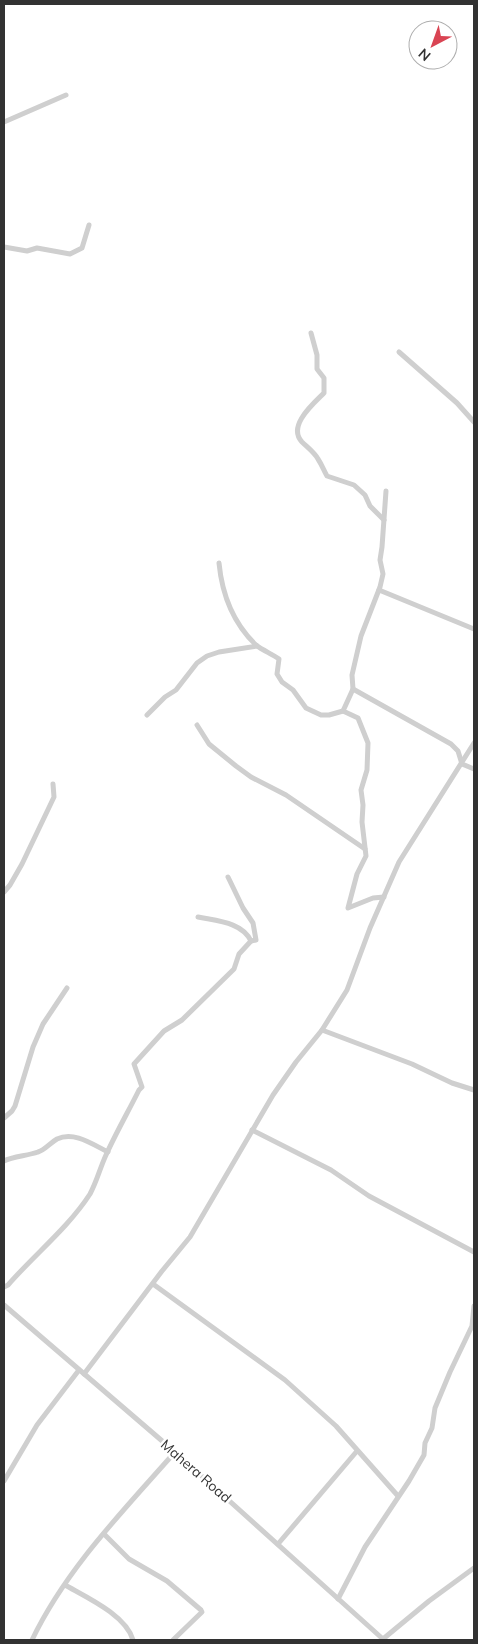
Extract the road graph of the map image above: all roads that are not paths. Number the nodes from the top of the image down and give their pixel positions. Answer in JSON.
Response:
{"nodes":[{"id":1,"x":66,"y":95,"type":"dead end"},
{"id":2,"x":4,"y":122,"type":"edge"},
{"id":3,"x":89,"y":225,"type":"dead end"},
{"id":4,"x":4,"y":247,"type":"edge"},
{"id":5,"x":311,"y":333,"type":"dead end"},
{"id":6,"x":399,"y":352,"type":"dead end"},
{"id":7,"x":474,"y":422,"type":"edge"},
{"id":8,"x":386,"y":491,"type":"dead end"},
{"id":9,"x":384,"y":520,"type":"junction"},
{"id":10,"x":219,"y":564,"type":"dead end"},
{"id":11,"x":379,"y":590,"type":"junction"},
{"id":12,"x":474,"y":629,"type":"edge"},
{"id":13,"x":257,"y":646,"type":"junction"},
{"id":14,"x":353,"y":689,"type":"junction"},
{"id":15,"x":343,"y":711,"type":"junction"},
{"id":16,"x":148,"y":715,"type":"dead end"},
{"id":17,"x":196,"y":724,"type":"dead end"},
{"id":18,"x":474,"y":743,"type":"edge"},
{"id":19,"x":462,"y":764,"type":"junction"},
{"id":20,"x":474,"y":769,"type":"edge"},
{"id":21,"x":53,"y":784,"type":"dead end"},
{"id":22,"x":365,"y":849,"type":"junction"},
{"id":23,"x":228,"y":877,"type":"dead end"},
{"id":24,"x":4,"y":892,"type":"edge"},
{"id":25,"x":384,"y":897,"type":"junction"},
{"id":26,"x":198,"y":917,"type":"dead end"},
{"id":27,"x":251,"y":941,"type":"junction"},
{"id":28,"x":67,"y":988,"type":"dead end"},
{"id":29,"x":322,"y":1030,"type":"junction"},
{"id":30,"x":474,"y":1090,"type":"edge"},
{"id":31,"x":4,"y":1118,"type":"edge"},
{"id":32,"x":252,"y":1130,"type":"junction"},
{"id":33,"x":108,"y":1152,"type":"junction"},
{"id":34,"x":4,"y":1161,"type":"edge"},
{"id":35,"x":474,"y":1252,"type":"edge"},
{"id":36,"x":153,"y":1284,"type":"junction"},
{"id":37,"x":4,"y":1287,"type":"edge"},
{"id":38,"x":4,"y":1305,"type":"edge"},
{"id":39,"x":474,"y":1306,"type":"edge"},
{"id":40,"x":79,"y":1370,"type":"junction"},
{"id":41,"x":84,"y":1374,"type":"junction"},
{"id":42,"x":357,"y":1451,"type":"junction"},
{"id":43,"x":175,"y":1452,"type":"junction"},
{"id":44,"x":4,"y":1482,"type":"edge"},
{"id":45,"x":398,"y":1496,"type":"junction"},
{"id":46,"x":104,"y":1534,"type":"junction"},
{"id":47,"x":278,"y":1544,"type":"junction"},
{"id":48,"x":474,"y":1568,"type":"edge"},
{"id":49,"x":65,"y":1586,"type":"junction"},
{"id":50,"x":338,"y":1599,"type":"junction"},
{"id":51,"x":32,"y":1640,"type":"edge"},
{"id":52,"x":133,"y":1640,"type":"edge"},
{"id":53,"x":173,"y":1640,"type":"edge"},
{"id":54,"x":383,"y":1640,"type":"edge"}],
"edges":[{"from":1,"to":2,"type":"street"},
{"from":3,"to":4,"type":"street"},
{"from":5,"to":9,"type":"street"},
{"from":6,"to":7,"type":"street"},
{"from":8,"to":9,"type":"street"},
{"from":9,"to":11,"type":"street"},
{"from":10,"to":13,"type":"street"},
{"from":11,"to":12,"type":"street"},
{"from":11,"to":14,"type":"street"},
{"from":13,"to":15,"type":"street"},
{"from":13,"to":16,"type":"street"},
{"from":14,"to":15,"type":"street"},
{"from":14,"to":19,"type":"street"},
{"from":15,"to":22,"type":"street"},
{"from":17,"to":22,"type":"street"},
{"from":18,"to":19,"type":"street"},
{"from":19,"to":20,"type":"street"},
{"from":19,"to":25,"type":"street"},
{"from":21,"to":24,"type":"street"},
{"from":22,"to":25,"type":"street"},
{"from":23,"to":27,"type":"street"},
{"from":25,"to":29,"type":"street"},
{"from":26,"to":27,"type":"street"},
{"from":27,"to":33,"type":"street"},
{"from":28,"to":31,"type":"street"},
{"from":29,"to":30,"type":"street"},
{"from":29,"to":32,"type":"street"},
{"from":32,"to":35,"type":"street"},
{"from":32,"to":36,"type":"street"},
{"from":33,"to":34,"type":"street"},
{"from":33,"to":37,"type":"street"},
{"from":36,"to":41,"type":"street"},
{"from":36,"to":42,"type":"street"},
{"from":38,"to":40,"type":"street","name":"Mahera Road"},
{"from":39,"to":45,"type":"street"},
{"from":40,"to":41,"type":"street","name":"Mahera Road"},
{"from":40,"to":44,"type":"street"},
{"from":41,"to":43,"type":"street","name":"Mahera Road"},
{"from":42,"to":45,"type":"street"},
{"from":42,"to":47,"type":"street"},
{"from":43,"to":46,"type":"street"},
{"from":43,"to":47,"type":"street","name":"Mahera Road"},
{"from":45,"to":50,"type":"street"},
{"from":46,"to":49,"type":"street"},
{"from":46,"to":53,"type":"street"},
{"from":47,"to":50,"type":"street","name":"Mahera Road"},
{"from":48,"to":54,"type":"street"},
{"from":49,"to":51,"type":"street"},
{"from":49,"to":52,"type":"street"},
{"from":50,"to":54,"type":"street","name":"Mahera Road"}]}
